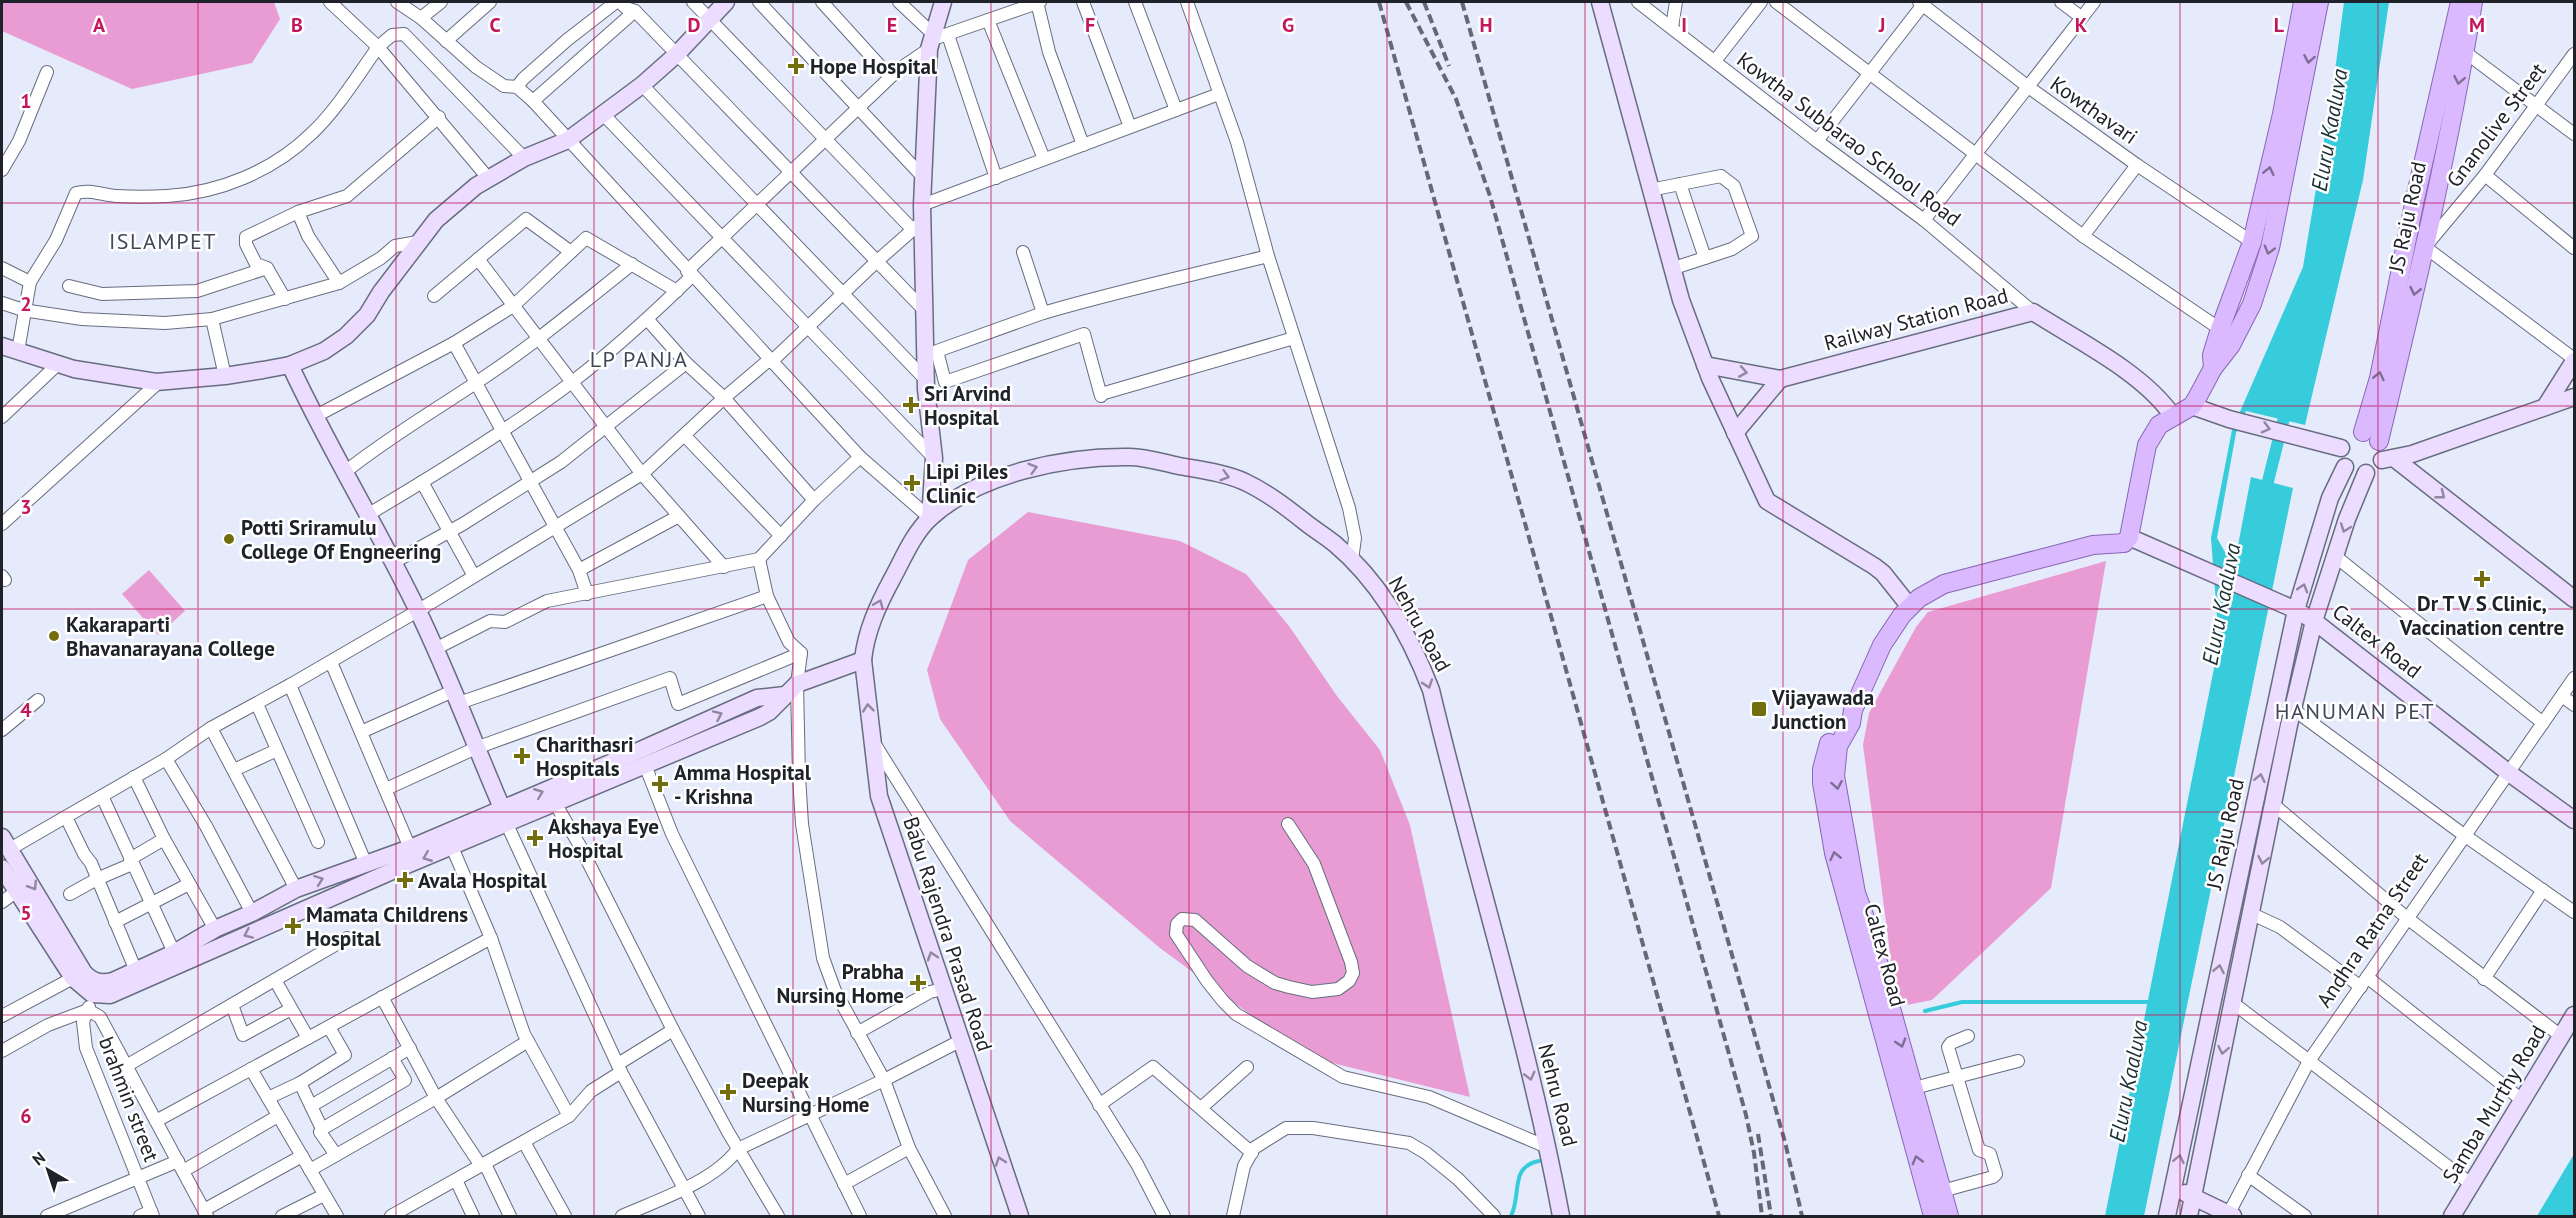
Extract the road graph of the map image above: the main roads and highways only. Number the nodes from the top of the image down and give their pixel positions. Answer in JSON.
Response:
{"nodes":[{"id":1,"x":2303,"y":2,"type":"edge"},
{"id":2,"x":2319,"y":2,"type":"edge"},
{"id":3,"x":2460,"y":2,"type":"edge"},
{"id":4,"x":2473,"y":2,"type":"edge"},
{"id":5,"x":2213,"y":368,"type":"junction"},
{"id":6,"x":1853,"y":710,"type":"junction"},
{"id":7,"x":1933,"y":1216,"type":"edge"},
{"id":8,"x":1949,"y":1216,"type":"edge"}],
"edges":[{"from":5,"to":1,"type":"main road","one_way":true},
{"from":2,"to":5,"type":"main road","one_way":true},
{"from":4,"to":3,"type":"main road","name":"JS Raju Road","one_way":true},
{"from":5,"to":6,"type":"main road","name":"Caltex Road"},
{"from":7,"to":6,"type":"main road","name":"Caltex Road","one_way":true},
{"from":6,"to":8,"type":"main road","name":"Caltex Road","one_way":true}]}
